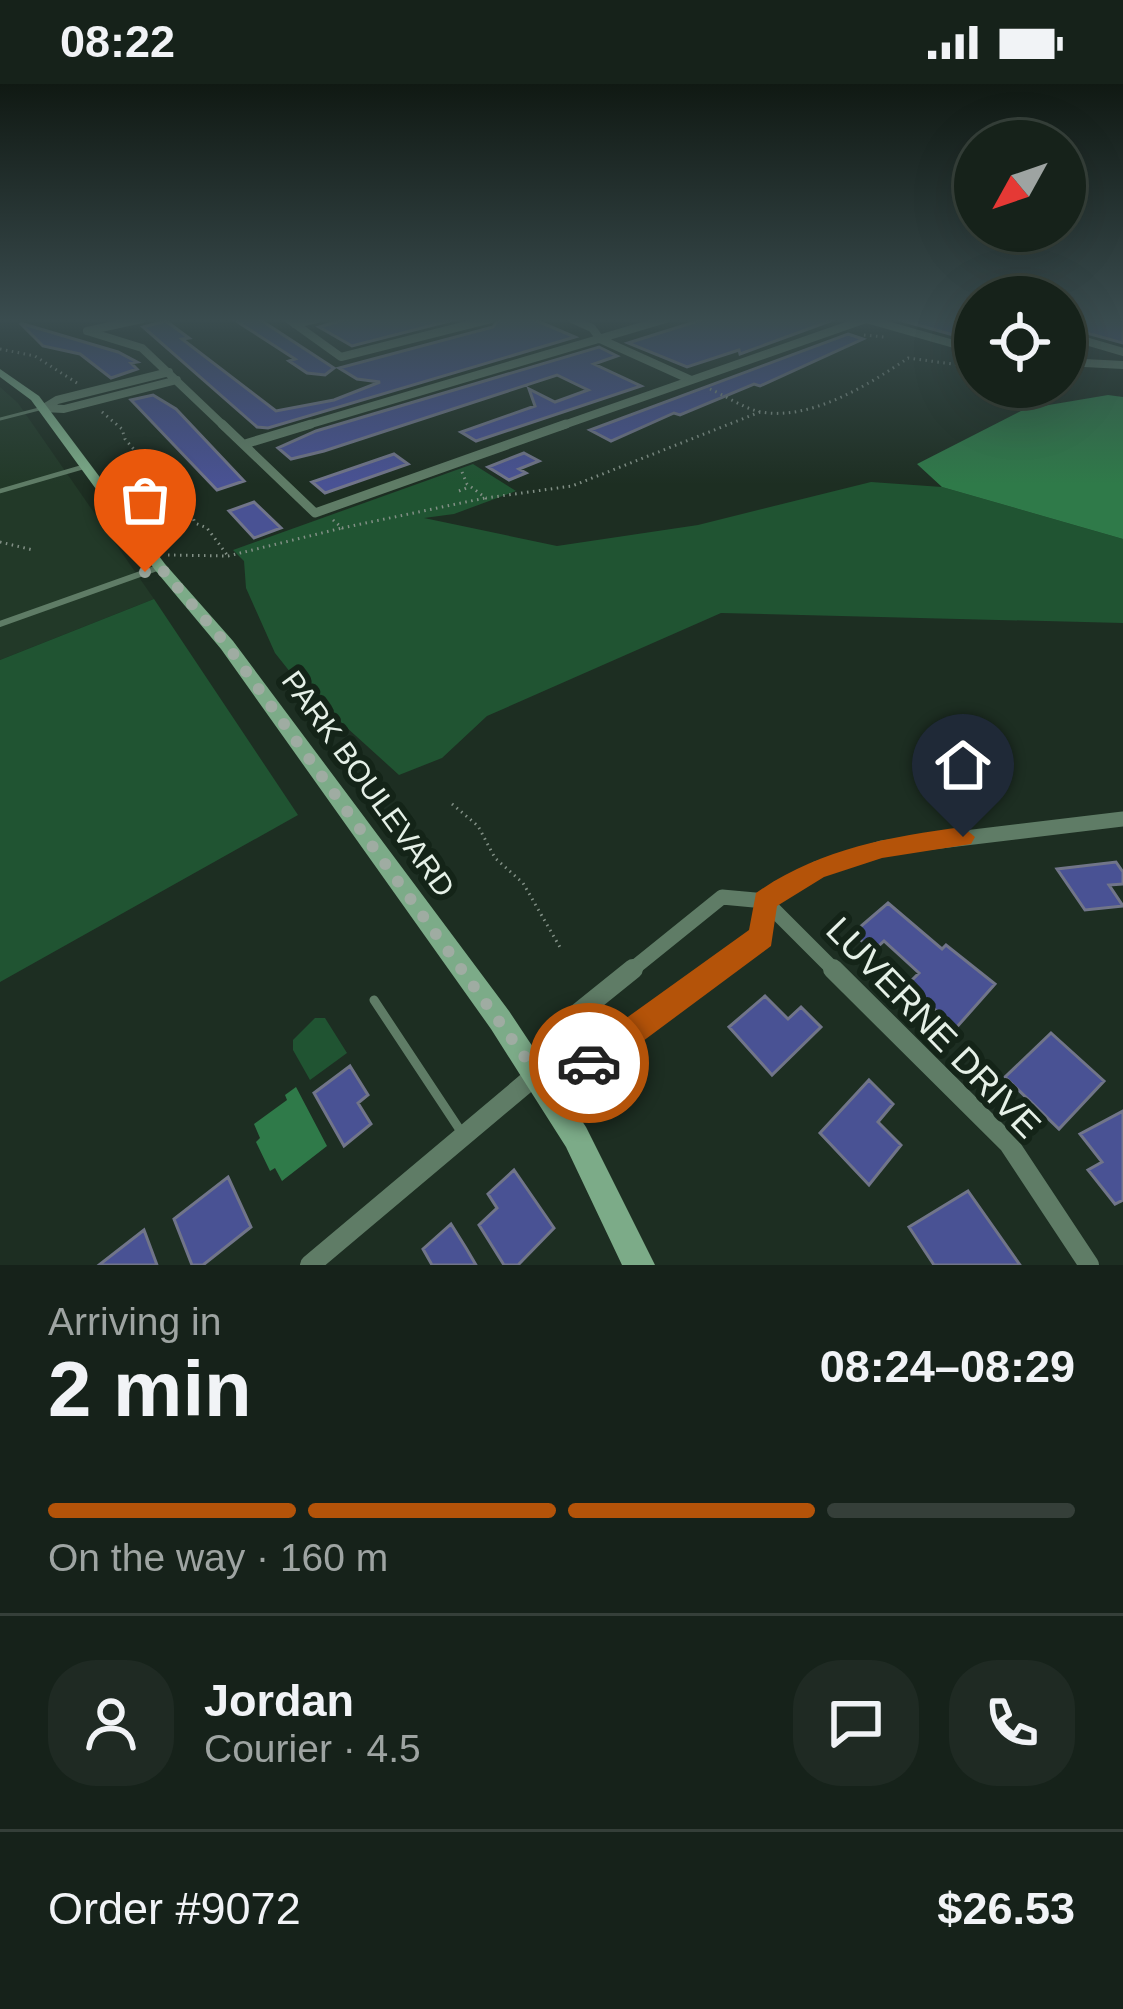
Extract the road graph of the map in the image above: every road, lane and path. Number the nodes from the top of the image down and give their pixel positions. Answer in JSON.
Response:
{"nodes":[{"id":1,"x":3,"y":374,"type":"edge"},
{"id":2,"x":67,"y":374,"type":"edge"},
{"id":3,"x":481,"y":374,"type":"edge"},
{"id":4,"x":678,"y":374,"type":"edge"},
{"id":5,"x":716,"y":374,"type":"edge"},
{"id":6,"x":884,"y":374,"type":"edge"},
{"id":7,"x":173,"y":376,"type":"joint"},
{"id":8,"x":695,"y":382,"type":"junction"},
{"id":9,"x":82,"y":390,"type":"dead end"},
{"id":10,"x":94,"y":406,"type":"dead end"},
{"id":11,"x":43,"y":408,"type":"junction"},
{"id":12,"x":760,"y":412,"type":"junction"},
{"id":13,"x":0,"y":419,"type":"edge"},
{"id":14,"x":245,"y":444,"type":"junction"},
{"id":15,"x":86,"y":466,"type":"junction"},
{"id":16,"x":458,"y":469,"type":"dead end"},
{"id":17,"x":471,"y":487,"type":"junction"},
{"id":18,"x":0,"y":491,"type":"edge"},
{"id":19,"x":459,"y":491,"type":"dead end"},
{"id":20,"x":486,"y":497,"type":"junction"},
{"id":21,"x":329,"y":517,"type":"dead end"},
{"id":22,"x":342,"y":528,"type":"junction"},
{"id":23,"x":0,"y":542,"type":"edge"},
{"id":24,"x":33,"y":550,"type":"dead end"},
{"id":25,"x":228,"y":556,"type":"junction"},
{"id":26,"x":163,"y":561,"type":"junction"},
{"id":27,"x":0,"y":624,"type":"edge"},
{"id":28,"x":452,"y":805,"type":"dead end"},
{"id":29,"x":1123,"y":819,"type":"edge"},
{"id":30,"x":765,"y":901,"type":"junction"},
{"id":31,"x":561,"y":949,"type":"dead end"},
{"id":32,"x":374,"y":1000,"type":"dead end"},
{"id":33,"x":537,"y":1074,"type":"junction"},
{"id":34,"x":462,"y":1133,"type":"junction"},
{"id":35,"x":310,"y":1265,"type":"edge"},
{"id":36,"x":639,"y":1265,"type":"edge"},
{"id":37,"x":1089,"y":1265,"type":"edge"}],
"edges":[{"from":1,"to":11,"type":"main road","name":"PARK BOULEVARD"},
{"from":2,"to":9,"type":"path"},
{"from":3,"to":14,"type":"street"},
{"from":4,"to":8,"type":"street"},
{"from":5,"to":8,"type":"street"},
{"from":6,"to":12,"type":"path"},
{"from":7,"to":11,"type":"street"},
{"from":7,"to":14,"type":"street"},
{"from":8,"to":12,"type":"path"},
{"from":8,"to":14,"type":"street"},
{"from":10,"to":25,"type":"path"},
{"from":11,"to":13,"type":"lane"},
{"from":11,"to":15,"type":"main road","name":"PARK BOULEVARD"},
{"from":12,"to":20,"type":"path"},
{"from":15,"to":18,"type":"lane"},
{"from":15,"to":26,"type":"main road","name":"PARK BOULEVARD"},
{"from":16,"to":17,"type":"path"},
{"from":17,"to":19,"type":"path"},
{"from":17,"to":20,"type":"path"},
{"from":20,"to":22,"type":"path"},
{"from":21,"to":22,"type":"path"},
{"from":22,"to":25,"type":"path"},
{"from":23,"to":24,"type":"path"},
{"from":25,"to":26,"type":"path"},
{"from":26,"to":27,"type":"lane"},
{"from":26,"to":33,"type":"main road","name":"PARK BOULEVARD"},
{"from":28,"to":31,"type":"path"},
{"from":29,"to":30,"type":"street"},
{"from":30,"to":33,"type":"street"},
{"from":30,"to":33,"type":"street"},
{"from":30,"to":37,"type":"street","name":"LUVERNE DRIVE"},
{"from":32,"to":34,"type":"lane"},
{"from":33,"to":34,"type":"street"},
{"from":33,"to":36,"type":"main road","name":"PARK BOULEVARD"},
{"from":34,"to":35,"type":"street"}]}
